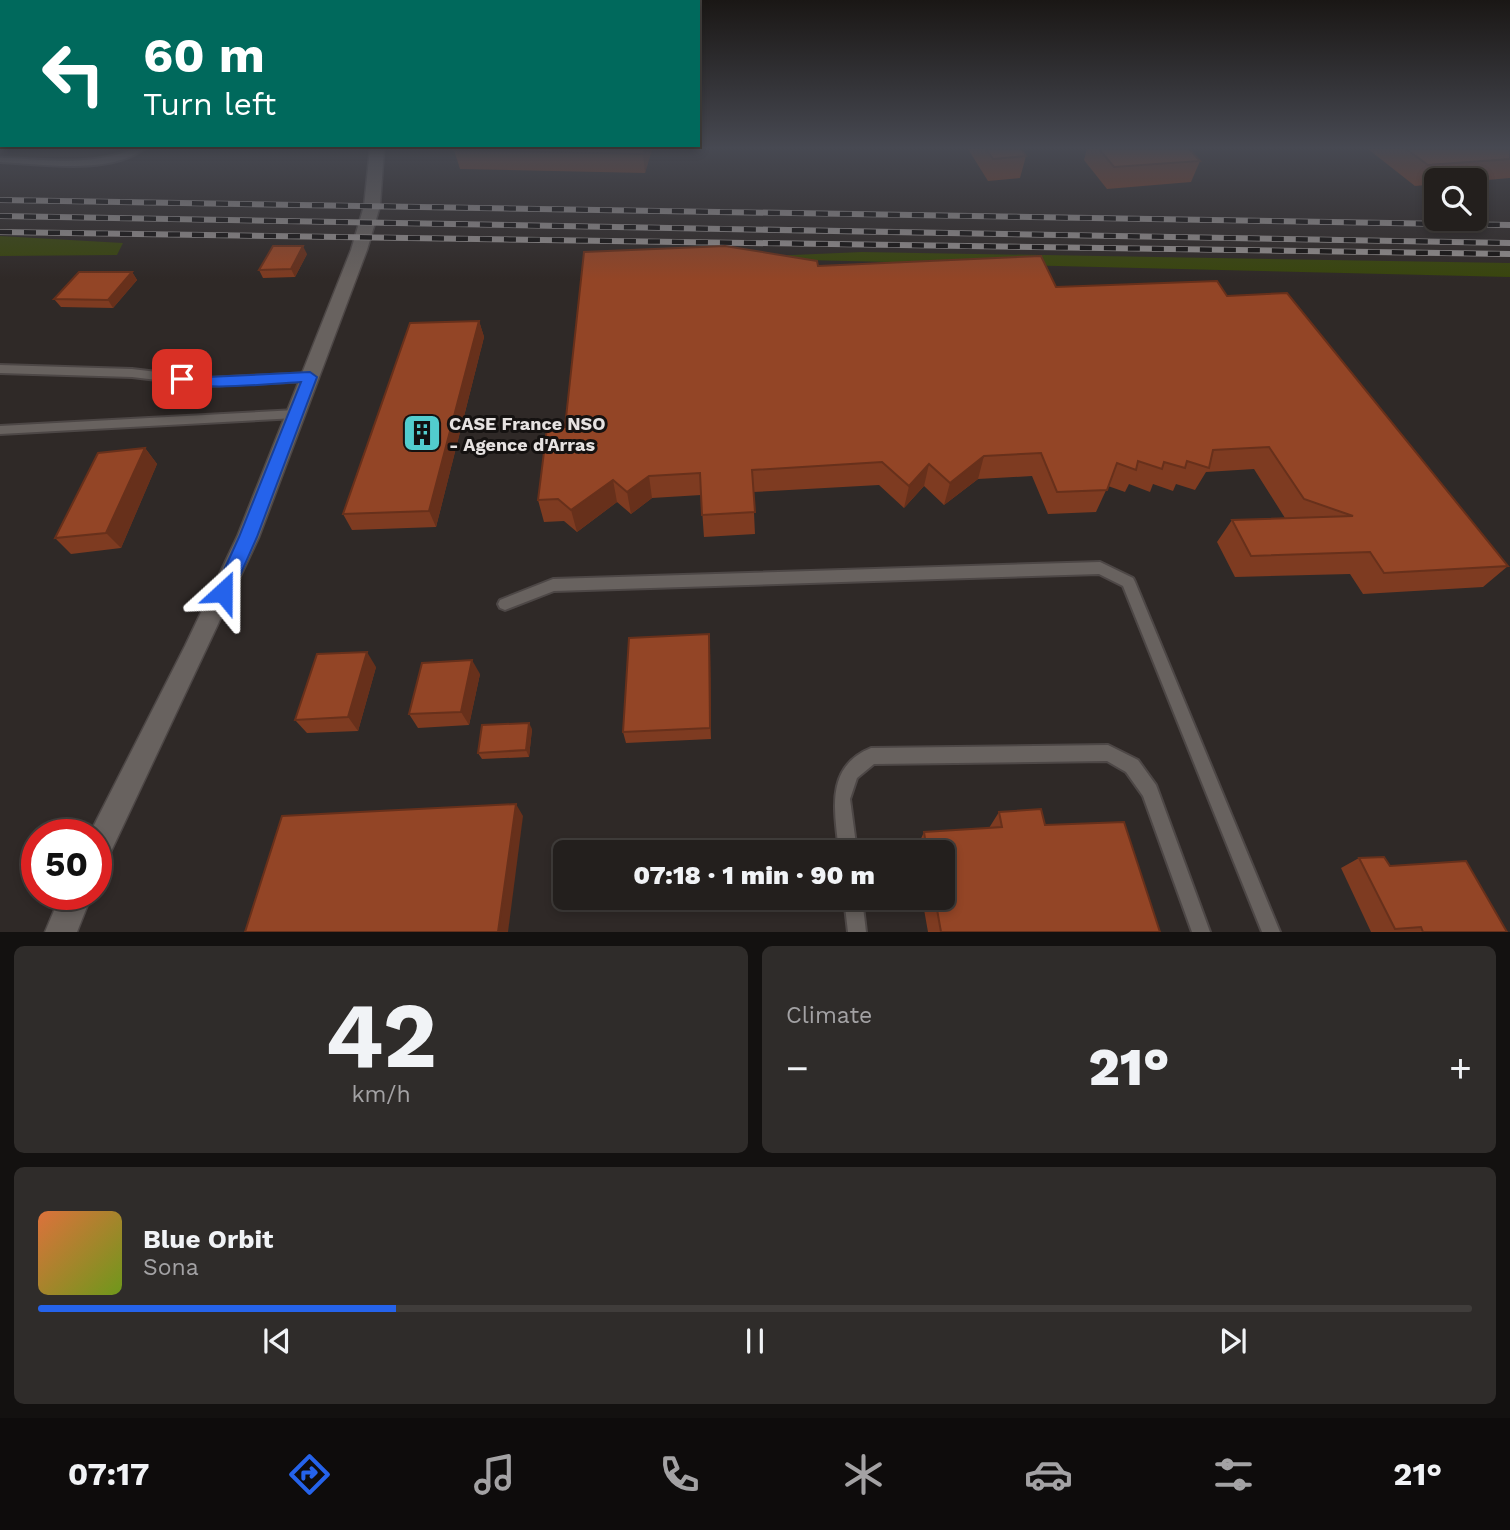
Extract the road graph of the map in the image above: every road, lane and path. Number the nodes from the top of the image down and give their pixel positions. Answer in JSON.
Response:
{"nodes":[{"id":1,"x":372,"y":192,"type":"edge"},
{"id":2,"x":0,"y":369,"type":"edge"},
{"id":3,"x":310,"y":377,"type":"junction"},
{"id":4,"x":296,"y":414,"type":"junction"},
{"id":5,"x":0,"y":429,"type":"edge"},
{"id":6,"x":505,"y":604,"type":"dead end"},
{"id":7,"x":112,"y":819,"type":"edge"},
{"id":8,"x":847,"y":840,"type":"edge"},
{"id":9,"x":70,"y":910,"type":"edge"},
{"id":10,"x":854,"y":910,"type":"edge"},
{"id":11,"x":61,"y":932,"type":"edge"},
{"id":12,"x":857,"y":932,"type":"edge"},
{"id":13,"x":1201,"y":932,"type":"edge"},
{"id":14,"x":1271,"y":932,"type":"edge"}],
"edges":[{"from":1,"to":3,"type":"main road"},
{"from":2,"to":3,"type":"lane"},
{"from":3,"to":4,"type":"main road"},
{"from":4,"to":5,"type":"lane"},
{"from":4,"to":7,"type":"main road"},
{"from":6,"to":14,"type":"lane"},
{"from":8,"to":13,"type":"lane"},
{"from":9,"to":11,"type":"main road"},
{"from":10,"to":12,"type":"lane"}]}
